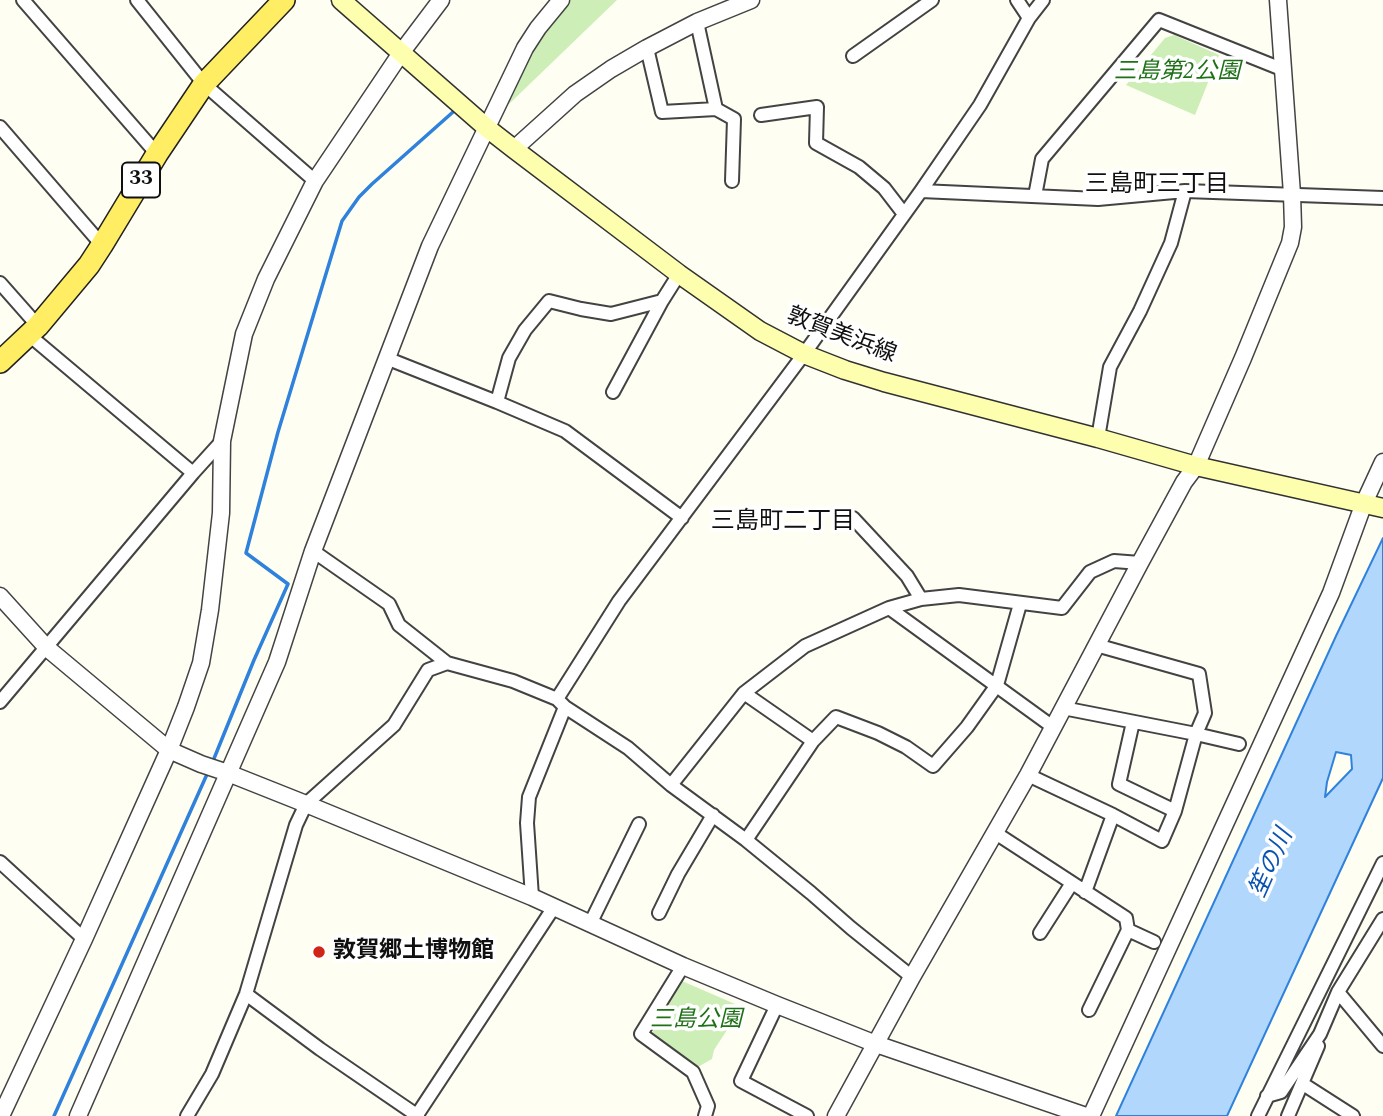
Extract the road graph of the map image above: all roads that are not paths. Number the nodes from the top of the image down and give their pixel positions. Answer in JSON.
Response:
{"nodes":[{"id":1,"x":23,"y":0,"type":"edge"},
{"id":2,"x":284,"y":0,"type":"edge"},
{"id":3,"x":341,"y":0,"type":"edge"},
{"id":4,"x":441,"y":0,"type":"edge"},
{"id":5,"x":561,"y":0,"type":"edge"},
{"id":6,"x":751,"y":0,"type":"edge"},
{"id":7,"x":932,"y":0,"type":"edge"},
{"id":8,"x":1017,"y":0,"type":"edge"},
{"id":9,"x":1043,"y":0,"type":"edge"},
{"id":10,"x":1278,"y":0,"type":"edge"},
{"id":11,"x":144,"y":3,"type":"edge"},
{"id":12,"x":1029,"y":18,"type":"junction"},
{"id":13,"x":697,"y":22,"type":"junction"},
{"id":14,"x":647,"y":48,"type":"junction"},
{"id":15,"x":401,"y":53,"type":"junction"},
{"id":16,"x":853,"y":56,"type":"dead end"},
{"id":17,"x":1284,"y":70,"type":"junction"},
{"id":18,"x":204,"y":84,"type":"junction"},
{"id":19,"x":716,"y":109,"type":"junction"},
{"id":20,"x":761,"y":115,"type":"dead end"},
{"id":21,"x":0,"y":127,"type":"edge"},
{"id":22,"x":488,"y":128,"type":"junction"},
{"id":23,"x":514,"y":149,"type":"junction"},
{"id":24,"x":157,"y":154,"type":"junction"},
{"id":25,"x":315,"y":181,"type":"junction"},
{"id":26,"x":732,"y":181,"type":"dead end"},
{"id":27,"x":921,"y":191,"type":"junction"},
{"id":28,"x":1185,"y":191,"type":"junction"},
{"id":29,"x":1292,"y":194,"type":"junction"},
{"id":30,"x":1035,"y":195,"type":"junction"},
{"id":31,"x":1383,"y":198,"type":"edge"},
{"id":32,"x":904,"y":214,"type":"junction"},
{"id":33,"x":102,"y":245,"type":"junction"},
{"id":34,"x":679,"y":274,"type":"junction"},
{"id":35,"x":0,"y":283,"type":"edge"},
{"id":36,"x":662,"y":301,"type":"junction"},
{"id":37,"x":34,"y":330,"type":"junction"},
{"id":38,"x":804,"y":354,"type":"junction"},
{"id":39,"x":386,"y":358,"type":"junction"},
{"id":40,"x":0,"y":362,"type":"edge"},
{"id":41,"x":613,"y":392,"type":"dead end"},
{"id":42,"x":497,"y":402,"type":"junction"},
{"id":43,"x":1098,"y":438,"type":"junction"},
{"id":44,"x":222,"y":441,"type":"junction"},
{"id":45,"x":1383,"y":462,"type":"edge"},
{"id":46,"x":1196,"y":466,"type":"junction"},
{"id":47,"x":192,"y":473,"type":"junction"},
{"id":48,"x":1364,"y":503,"type":"junction"},
{"id":49,"x":1383,"y":508,"type":"edge"},
{"id":50,"x":682,"y":518,"type":"junction"},
{"id":51,"x":853,"y":518,"type":"dead end"},
{"id":52,"x":313,"y":551,"type":"junction"},
{"id":53,"x":1140,"y":563,"type":"junction"},
{"id":54,"x":0,"y":596,"type":"edge"},
{"id":55,"x":921,"y":599,"type":"junction"},
{"id":56,"x":1020,"y":604,"type":"junction"},
{"id":57,"x":890,"y":608,"type":"junction"},
{"id":58,"x":1096,"y":645,"type":"junction"},
{"id":59,"x":47,"y":648,"type":"junction"},
{"id":60,"x":447,"y":663,"type":"junction"},
{"id":61,"x":998,"y":685,"type":"junction"},
{"id":62,"x":744,"y":693,"type":"junction"},
{"id":63,"x":0,"y":702,"type":"edge"},
{"id":64,"x":561,"y":703,"type":"junction"},
{"id":65,"x":1063,"y":708,"type":"junction"},
{"id":66,"x":1133,"y":722,"type":"junction"},
{"id":67,"x":1054,"y":727,"type":"junction"},
{"id":68,"x":1196,"y":734,"type":"junction"},
{"id":69,"x":813,"y":741,"type":"junction"},
{"id":70,"x":1239,"y":744,"type":"dead end"},
{"id":71,"x":169,"y":750,"type":"junction"},
{"id":72,"x":223,"y":771,"type":"junction"},
{"id":73,"x":1028,"y":775,"type":"junction"},
{"id":74,"x":671,"y":785,"type":"junction"},
{"id":75,"x":306,"y":804,"type":"junction"},
{"id":76,"x":1175,"y":811,"type":"junction"},
{"id":77,"x":713,"y":815,"type":"junction"},
{"id":78,"x":1113,"y":815,"type":"junction"},
{"id":79,"x":639,"y":824,"type":"dead end"},
{"id":80,"x":994,"y":832,"type":"junction"},
{"id":81,"x":746,"y":841,"type":"junction"},
{"id":82,"x":1383,"y":863,"type":"edge"},
{"id":83,"x":1,"y":866,"type":"edge"},
{"id":84,"x":1072,"y":883,"type":"junction"},
{"id":85,"x":1085,"y":891,"type":"junction"},
{"id":86,"x":532,"y":897,"type":"junction"},
{"id":87,"x":554,"y":907,"type":"junction"},
{"id":88,"x":659,"y":913,"type":"dead end"},
{"id":89,"x":590,"y":924,"type":"junction"},
{"id":90,"x":1382,"y":924,"type":"edge"},
{"id":91,"x":1128,"y":930,"type":"junction"},
{"id":92,"x":1040,"y":933,"type":"dead end"},
{"id":93,"x":84,"y":939,"type":"junction"},
{"id":94,"x":1154,"y":942,"type":"dead end"},
{"id":95,"x":683,"y":966,"type":"junction"},
{"id":96,"x":912,"y":977,"type":"junction"},
{"id":97,"x":1338,"y":992,"type":"junction"},
{"id":98,"x":246,"y":994,"type":"junction"},
{"id":99,"x":777,"y":1005,"type":"junction"},
{"id":100,"x":1089,"y":1010,"type":"dead end"},
{"id":101,"x":1320,"y":1034,"type":"junction"},
{"id":102,"x":876,"y":1044,"type":"junction"},
{"id":103,"x":1383,"y":1046,"type":"edge"},
{"id":104,"x":1303,"y":1084,"type":"junction"},
{"id":105,"x":1267,"y":1096,"type":"junction"},
{"id":106,"x":1,"y":1116,"type":"edge"},
{"id":107,"x":78,"y":1116,"type":"edge"},
{"id":108,"x":187,"y":1116,"type":"edge"},
{"id":109,"x":418,"y":1116,"type":"edge"},
{"id":110,"x":705,"y":1116,"type":"edge"},
{"id":111,"x":807,"y":1116,"type":"edge"},
{"id":112,"x":836,"y":1116,"type":"edge"},
{"id":113,"x":1088,"y":1116,"type":"edge"},
{"id":114,"x":1258,"y":1116,"type":"edge"},
{"id":115,"x":1288,"y":1116,"type":"edge"},
{"id":116,"x":1353,"y":1116,"type":"edge"}],
"edges":[{"from":1,"to":24,"type":"street"},
{"from":2,"to":18,"type":"main road","number":"33"},
{"from":3,"to":15,"type":"main road","name":"敦賀美浜線"},
{"from":4,"to":15,"type":"street"},
{"from":5,"to":22,"type":"street"},
{"from":6,"to":13,"type":"street"},
{"from":7,"to":16,"type":"street"},
{"from":8,"to":12,"type":"street"},
{"from":9,"to":12,"type":"street"},
{"from":10,"to":17,"type":"street"},
{"from":11,"to":18,"type":"street"},
{"from":12,"to":27,"type":"street"},
{"from":13,"to":14,"type":"street"},
{"from":13,"to":19,"type":"street"},
{"from":14,"to":19,"type":"street"},
{"from":14,"to":23,"type":"street"},
{"from":15,"to":22,"type":"main road","name":"敦賀美浜線"},
{"from":15,"to":25,"type":"street"},
{"from":17,"to":29,"type":"street"},
{"from":17,"to":30,"type":"street"},
{"from":18,"to":24,"type":"main road","number":"33"},
{"from":18,"to":25,"type":"street"},
{"from":19,"to":26,"type":"street"},
{"from":20,"to":32,"type":"street"},
{"from":21,"to":33,"type":"street"},
{"from":22,"to":23,"type":"main road","name":"敦賀美浜線"},
{"from":22,"to":39,"type":"street"},
{"from":23,"to":34,"type":"main road","name":"敦賀美浜線"},
{"from":24,"to":33,"type":"main road","number":"33"},
{"from":25,"to":44,"type":"street"},
{"from":27,"to":30,"type":"street"},
{"from":27,"to":32,"type":"street"},
{"from":28,"to":29,"type":"street"},
{"from":28,"to":30,"type":"street"},
{"from":28,"to":43,"type":"street"},
{"from":29,"to":31,"type":"street"},
{"from":29,"to":46,"type":"street"},
{"from":32,"to":38,"type":"street"},
{"from":33,"to":37,"type":"main road","number":"33"},
{"from":34,"to":36,"type":"street"},
{"from":34,"to":38,"type":"main road","name":"敦賀美浜線"},
{"from":35,"to":37,"type":"street"},
{"from":36,"to":41,"type":"street"},
{"from":36,"to":42,"type":"street"},
{"from":37,"to":40,"type":"main road","number":"33"},
{"from":37,"to":47,"type":"street"},
{"from":38,"to":43,"type":"main road","name":"敦賀美浜線"},
{"from":38,"to":50,"type":"street"},
{"from":39,"to":42,"type":"street"},
{"from":39,"to":52,"type":"street"},
{"from":42,"to":50,"type":"street"},
{"from":43,"to":46,"type":"main road","name":"敦賀美浜線"},
{"from":44,"to":47,"type":"street"},
{"from":44,"to":71,"type":"street"},
{"from":45,"to":48,"type":"street"},
{"from":46,"to":48,"type":"main road","name":"敦賀美浜線"},
{"from":46,"to":53,"type":"street"},
{"from":47,"to":59,"type":"street"},
{"from":48,"to":49,"type":"main road","name":"敦賀美浜線"},
{"from":48,"to":113,"type":"street"},
{"from":50,"to":64,"type":"street"},
{"from":51,"to":55,"type":"street"},
{"from":52,"to":60,"type":"street"},
{"from":52,"to":72,"type":"street"},
{"from":53,"to":56,"type":"street"},
{"from":53,"to":58,"type":"street"},
{"from":54,"to":59,"type":"street"},
{"from":55,"to":56,"type":"street"},
{"from":55,"to":57,"type":"street"},
{"from":56,"to":61,"type":"street"},
{"from":57,"to":61,"type":"street"},
{"from":57,"to":62,"type":"street"},
{"from":58,"to":65,"type":"street"},
{"from":58,"to":68,"type":"street"},
{"from":59,"to":63,"type":"street"},
{"from":59,"to":71,"type":"street"},
{"from":60,"to":64,"type":"street"},
{"from":60,"to":75,"type":"street"},
{"from":61,"to":67,"type":"street"},
{"from":61,"to":69,"type":"street"},
{"from":62,"to":69,"type":"street"},
{"from":62,"to":74,"type":"street"},
{"from":64,"to":74,"type":"street"},
{"from":64,"to":86,"type":"street"},
{"from":65,"to":66,"type":"street"},
{"from":65,"to":67,"type":"street"},
{"from":66,"to":68,"type":"street"},
{"from":66,"to":76,"type":"street"},
{"from":67,"to":73,"type":"street"},
{"from":68,"to":70,"type":"street"},
{"from":68,"to":76,"type":"street"},
{"from":69,"to":81,"type":"street"},
{"from":71,"to":72,"type":"street"},
{"from":71,"to":93,"type":"street"},
{"from":72,"to":75,"type":"street"},
{"from":72,"to":107,"type":"street"},
{"from":73,"to":78,"type":"street"},
{"from":73,"to":80,"type":"street"},
{"from":74,"to":77,"type":"street"},
{"from":75,"to":86,"type":"street"},
{"from":75,"to":98,"type":"street"},
{"from":76,"to":78,"type":"street"},
{"from":77,"to":81,"type":"street"},
{"from":77,"to":88,"type":"street"},
{"from":78,"to":85,"type":"street"},
{"from":79,"to":89,"type":"street"},
{"from":80,"to":84,"type":"street"},
{"from":80,"to":96,"type":"street"},
{"from":81,"to":96,"type":"street"},
{"from":82,"to":105,"type":"street"},
{"from":83,"to":93,"type":"street"},
{"from":84,"to":85,"type":"street"},
{"from":84,"to":92,"type":"street"},
{"from":85,"to":91,"type":"street"},
{"from":86,"to":87,"type":"street"},
{"from":87,"to":89,"type":"street"},
{"from":87,"to":109,"type":"street"},
{"from":89,"to":95,"type":"street"},
{"from":90,"to":97,"type":"street"},
{"from":91,"to":94,"type":"street"},
{"from":91,"to":100,"type":"street"},
{"from":93,"to":106,"type":"street"},
{"from":95,"to":99,"type":"street"},
{"from":95,"to":110,"type":"street"},
{"from":96,"to":102,"type":"street"},
{"from":97,"to":101,"type":"street"},
{"from":97,"to":103,"type":"street"},
{"from":98,"to":108,"type":"street"},
{"from":98,"to":109,"type":"street"},
{"from":99,"to":102,"type":"street"},
{"from":99,"to":111,"type":"street"},
{"from":101,"to":104,"type":"street"},
{"from":101,"to":105,"type":"street"},
{"from":102,"to":112,"type":"street"},
{"from":102,"to":113,"type":"street"},
{"from":104,"to":115,"type":"street"},
{"from":104,"to":116,"type":"street"},
{"from":105,"to":114,"type":"street"}]}
